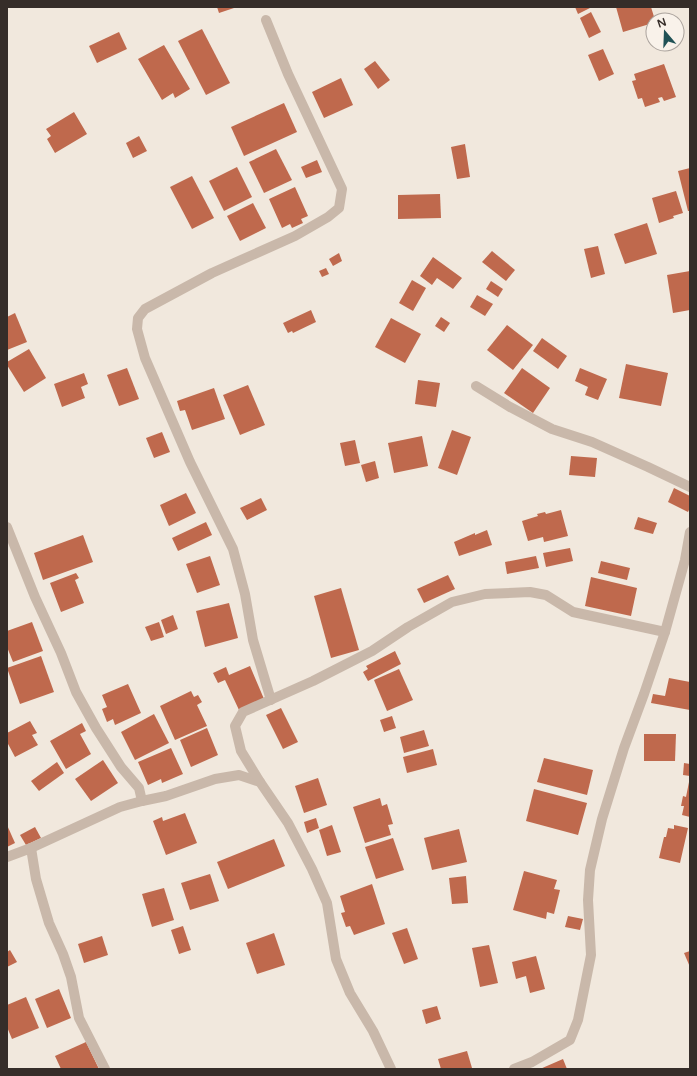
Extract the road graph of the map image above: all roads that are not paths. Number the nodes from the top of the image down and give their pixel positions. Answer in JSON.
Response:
{"nodes":[{"id":1,"x":266,"y":20,"type":"dead end"},
{"id":2,"x":476,"y":386,"type":"dead end"},
{"id":3,"x":690,"y":487,"type":"edge"},
{"id":4,"x":7,"y":527,"type":"edge"},
{"id":5,"x":690,"y":532,"type":"edge"},
{"id":6,"x":665,"y":632,"type":"junction"},
{"id":7,"x":271,"y":700,"type":"junction"},
{"id":8,"x":260,"y":782,"type":"junction"},
{"id":9,"x":142,"y":801,"type":"junction"},
{"id":10,"x":31,"y":848,"type":"junction"},
{"id":11,"x":7,"y":857,"type":"edge"},
{"id":12,"x":105,"y":1069,"type":"edge"},
{"id":13,"x":392,"y":1069,"type":"edge"},
{"id":14,"x":514,"y":1069,"type":"edge"}],
"edges":[{"from":1,"to":7,"type":"street"},
{"from":2,"to":3,"type":"street"},
{"from":4,"to":9,"type":"street"},
{"from":5,"to":6,"type":"street"},
{"from":6,"to":7,"type":"street"},
{"from":6,"to":14,"type":"street"},
{"from":7,"to":8,"type":"street"},
{"from":8,"to":9,"type":"street"},
{"from":8,"to":13,"type":"street"},
{"from":9,"to":10,"type":"street"},
{"from":10,"to":11,"type":"street"},
{"from":10,"to":12,"type":"street"}]}
